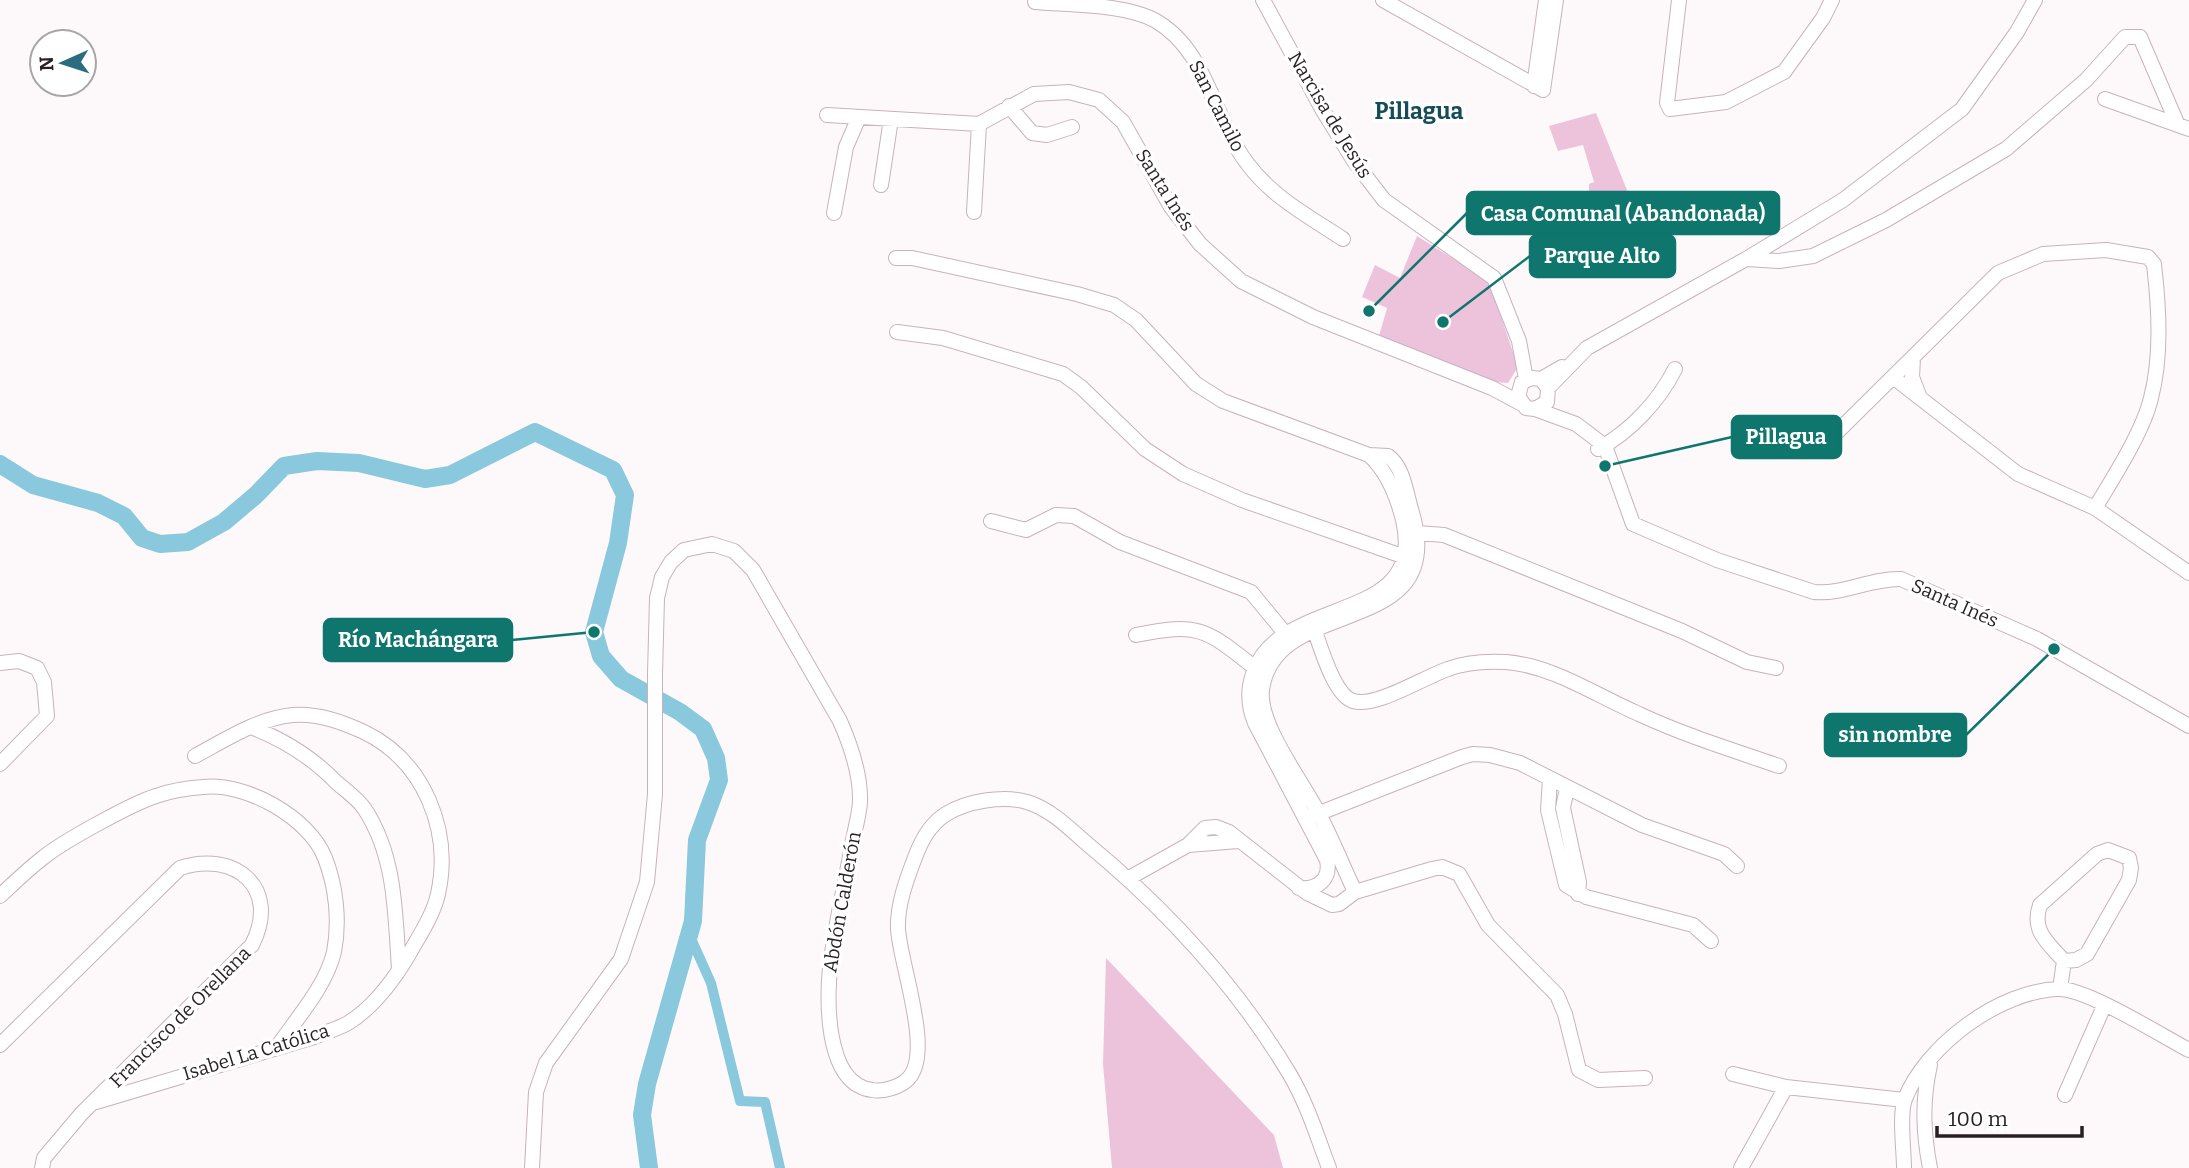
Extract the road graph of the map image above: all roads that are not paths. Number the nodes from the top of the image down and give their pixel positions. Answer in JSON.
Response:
{"nodes":[{"id":1,"x":1263,"y":0,"type":"edge"},
{"id":2,"x":1383,"y":0,"type":"edge"},
{"id":3,"x":1546,"y":0,"type":"edge"},
{"id":4,"x":1556,"y":0,"type":"edge"},
{"id":5,"x":1678,"y":0,"type":"edge"},
{"id":6,"x":1832,"y":0,"type":"edge"},
{"id":7,"x":2035,"y":0,"type":"edge"},
{"id":8,"x":1035,"y":2,"type":"dead end"},
{"id":9,"x":1538,"y":88,"type":"junction"},
{"id":10,"x":2105,"y":99,"type":"dead end"},
{"id":11,"x":1009,"y":106,"type":"junction"},
{"id":12,"x":827,"y":115,"type":"dead end"},
{"id":13,"x":859,"y":117,"type":"junction"},
{"id":14,"x":891,"y":119,"type":"junction"},
{"id":15,"x":979,"y":124,"type":"junction"},
{"id":16,"x":2183,"y":126,"type":"edge"},
{"id":17,"x":1072,"y":127,"type":"dead end"},
{"id":18,"x":881,"y":185,"type":"dead end"},
{"id":19,"x":974,"y":212,"type":"dead end"},
{"id":20,"x":834,"y":213,"type":"dead end"},
{"id":21,"x":1343,"y":239,"type":"dead end"},
{"id":22,"x":896,"y":258,"type":"dead end"},
{"id":23,"x":1746,"y":259,"type":"junction"},
{"id":24,"x":897,"y":332,"type":"dead end"},
{"id":25,"x":1913,"y":358,"type":"junction"},
{"id":26,"x":1675,"y":369,"type":"dead end"},
{"id":27,"x":1893,"y":377,"type":"junction"},
{"id":28,"x":1537,"y":384,"type":"junction"},
{"id":29,"x":1492,"y":388,"type":"junction"},
{"id":30,"x":1921,"y":399,"type":"junction"},
{"id":31,"x":1529,"y":407,"type":"junction"},
{"id":32,"x":1563,"y":419,"type":"junction"},
{"id":33,"x":1599,"y":444,"type":"junction"},
{"id":34,"x":1823,"y":446,"type":"dead end"},
{"id":35,"x":1369,"y":455,"type":"junction"},
{"id":36,"x":2095,"y":508,"type":"junction"},
{"id":37,"x":990,"y":521,"type":"dead end"},
{"id":38,"x":1418,"y":533,"type":"junction"},
{"id":39,"x":1405,"y":558,"type":"junction"},
{"id":40,"x":2189,"y":573,"type":"edge"},
{"id":41,"x":1313,"y":626,"type":"junction"},
{"id":42,"x":1283,"y":632,"type":"junction"},
{"id":43,"x":1136,"y":635,"type":"dead end"},
{"id":44,"x":0,"y":663,"type":"edge"},
{"id":45,"x":1255,"y":668,"type":"junction"},
{"id":46,"x":1776,"y":668,"type":"dead end"},
{"id":47,"x":2189,"y":726,"type":"edge"},
{"id":48,"x":251,"y":727,"type":"junction"},
{"id":49,"x":195,"y":755,"type":"dead end"},
{"id":50,"x":0,"y":764,"type":"edge"},
{"id":51,"x":1779,"y":766,"type":"dead end"},
{"id":52,"x":1550,"y":779,"type":"junction"},
{"id":53,"x":1566,"y":788,"type":"junction"},
{"id":54,"x":1313,"y":816,"type":"junction"},
{"id":55,"x":1737,"y":866,"type":"dead end"},
{"id":56,"x":1129,"y":878,"type":"junction"},
{"id":57,"x":1299,"y":888,"type":"junction"},
{"id":58,"x":1355,"y":892,"type":"junction"},
{"id":59,"x":1578,"y":894,"type":"junction"},
{"id":60,"x":0,"y":896,"type":"edge"},
{"id":61,"x":1711,"y":941,"type":"dead end"},
{"id":62,"x":2064,"y":961,"type":"junction"},
{"id":63,"x":399,"y":971,"type":"junction"},
{"id":64,"x":2060,"y":989,"type":"junction"},
{"id":65,"x":2104,"y":1006,"type":"junction"},
{"id":66,"x":0,"y":1045,"type":"edge"},
{"id":67,"x":277,"y":1047,"type":"junction"},
{"id":68,"x":2189,"y":1050,"type":"edge"},
{"id":69,"x":1932,"y":1057,"type":"junction"},
{"id":70,"x":1733,"y":1074,"type":"dead end"},
{"id":71,"x":1645,"y":1078,"type":"dead end"},
{"id":72,"x":1786,"y":1087,"type":"junction"},
{"id":73,"x":2065,"y":1095,"type":"dead end"},
{"id":74,"x":1904,"y":1100,"type":"junction"},
{"id":75,"x":96,"y":1102,"type":"junction"},
{"id":76,"x":41,"y":1168,"type":"edge"},
{"id":77,"x":532,"y":1168,"type":"edge"},
{"id":78,"x":1329,"y":1168,"type":"edge"},
{"id":79,"x":1741,"y":1168,"type":"edge"},
{"id":80,"x":1904,"y":1168,"type":"edge"},
{"id":81,"x":1930,"y":1168,"type":"edge"}],
"edges":[{"from":1,"to":28,"type":"street","name":"Narcisa de Jesús"},
{"from":2,"to":9,"type":"street"},
{"from":3,"to":9,"type":"street"},
{"from":4,"to":9,"type":"street"},
{"from":5,"to":6,"type":"street"},
{"from":7,"to":23,"type":"street"},
{"from":8,"to":21,"type":"street","name":"San Camilo"},
{"from":10,"to":16,"type":"street"},
{"from":11,"to":15,"type":"street","name":"Santa Inés"},
{"from":11,"to":17,"type":"street"},
{"from":11,"to":29,"type":"street","name":"Santa Inés"},
{"from":12,"to":13,"type":"street"},
{"from":13,"to":14,"type":"street"},
{"from":13,"to":20,"type":"street"},
{"from":14,"to":15,"type":"street"},
{"from":14,"to":18,"type":"street"},
{"from":15,"to":19,"type":"street"},
{"from":16,"to":23,"type":"street"},
{"from":22,"to":35,"type":"street"},
{"from":23,"to":28,"type":"street"},
{"from":24,"to":39,"type":"street"},
{"from":25,"to":27,"type":"street"},
{"from":25,"to":30,"type":"street"},
{"from":25,"to":36,"type":"street"},
{"from":26,"to":33,"type":"street"},
{"from":27,"to":30,"type":"street"},
{"from":27,"to":34,"type":"street"},
{"from":28,"to":29,"type":"street"},
{"from":28,"to":31,"type":"street"},
{"from":28,"to":31,"type":"street"},
{"from":28,"to":32,"type":"street","name":"Santa Inés"},
{"from":29,"to":31,"type":"street","name":"Santa Inés"},
{"from":30,"to":36,"type":"street"},
{"from":31,"to":32,"type":"street","name":"Santa Inés"},
{"from":32,"to":33,"type":"street","name":"Santa Inés"},
{"from":33,"to":47,"type":"street","name":"Santa Inés"},
{"from":35,"to":38,"type":"street"},
{"from":35,"to":39,"type":"street"},
{"from":36,"to":40,"type":"street"},
{"from":37,"to":42,"type":"street"},
{"from":38,"to":41,"type":"street"},
{"from":38,"to":46,"type":"street"},
{"from":39,"to":41,"type":"street"},
{"from":41,"to":42,"type":"street"},
{"from":41,"to":51,"type":"street"},
{"from":41,"to":54,"type":"street"},
{"from":42,"to":45,"type":"street"},
{"from":43,"to":45,"type":"street"},
{"from":44,"to":50,"type":"street"},
{"from":45,"to":54,"type":"street"},
{"from":48,"to":49,"type":"street","name":"Isabel La Católica"},
{"from":48,"to":63,"type":"street"},
{"from":48,"to":63,"type":"street","name":"Isabel La Católica"},
{"from":52,"to":53,"type":"street"},
{"from":52,"to":54,"type":"street"},
{"from":52,"to":59,"type":"street"},
{"from":53,"to":55,"type":"street"},
{"from":53,"to":59,"type":"street"},
{"from":54,"to":57,"type":"street"},
{"from":54,"to":58,"type":"street"},
{"from":56,"to":57,"type":"street"},
{"from":56,"to":77,"type":"street","name":"Abdón Calderón"},
{"from":56,"to":78,"type":"street","name":"Abdón Calderón"},
{"from":57,"to":58,"type":"street"},
{"from":58,"to":71,"type":"street"},
{"from":59,"to":61,"type":"street"},
{"from":60,"to":67,"type":"street"},
{"from":62,"to":62,"type":"street"},
{"from":62,"to":64,"type":"street"},
{"from":63,"to":67,"type":"street","name":"Isabel La Católica"},
{"from":64,"to":65,"type":"street"},
{"from":64,"to":69,"type":"street"},
{"from":65,"to":68,"type":"street"},
{"from":65,"to":73,"type":"street"},
{"from":66,"to":75,"type":"street","name":"Francisco de Orellana"},
{"from":67,"to":75,"type":"street","name":"Isabel La Católica"},
{"from":69,"to":74,"type":"street"},
{"from":69,"to":81,"type":"street"},
{"from":70,"to":72,"type":"street"},
{"from":72,"to":74,"type":"street"},
{"from":72,"to":79,"type":"street"},
{"from":74,"to":80,"type":"street"},
{"from":75,"to":76,"type":"street","name":"Francisco de Orellana"}]}
